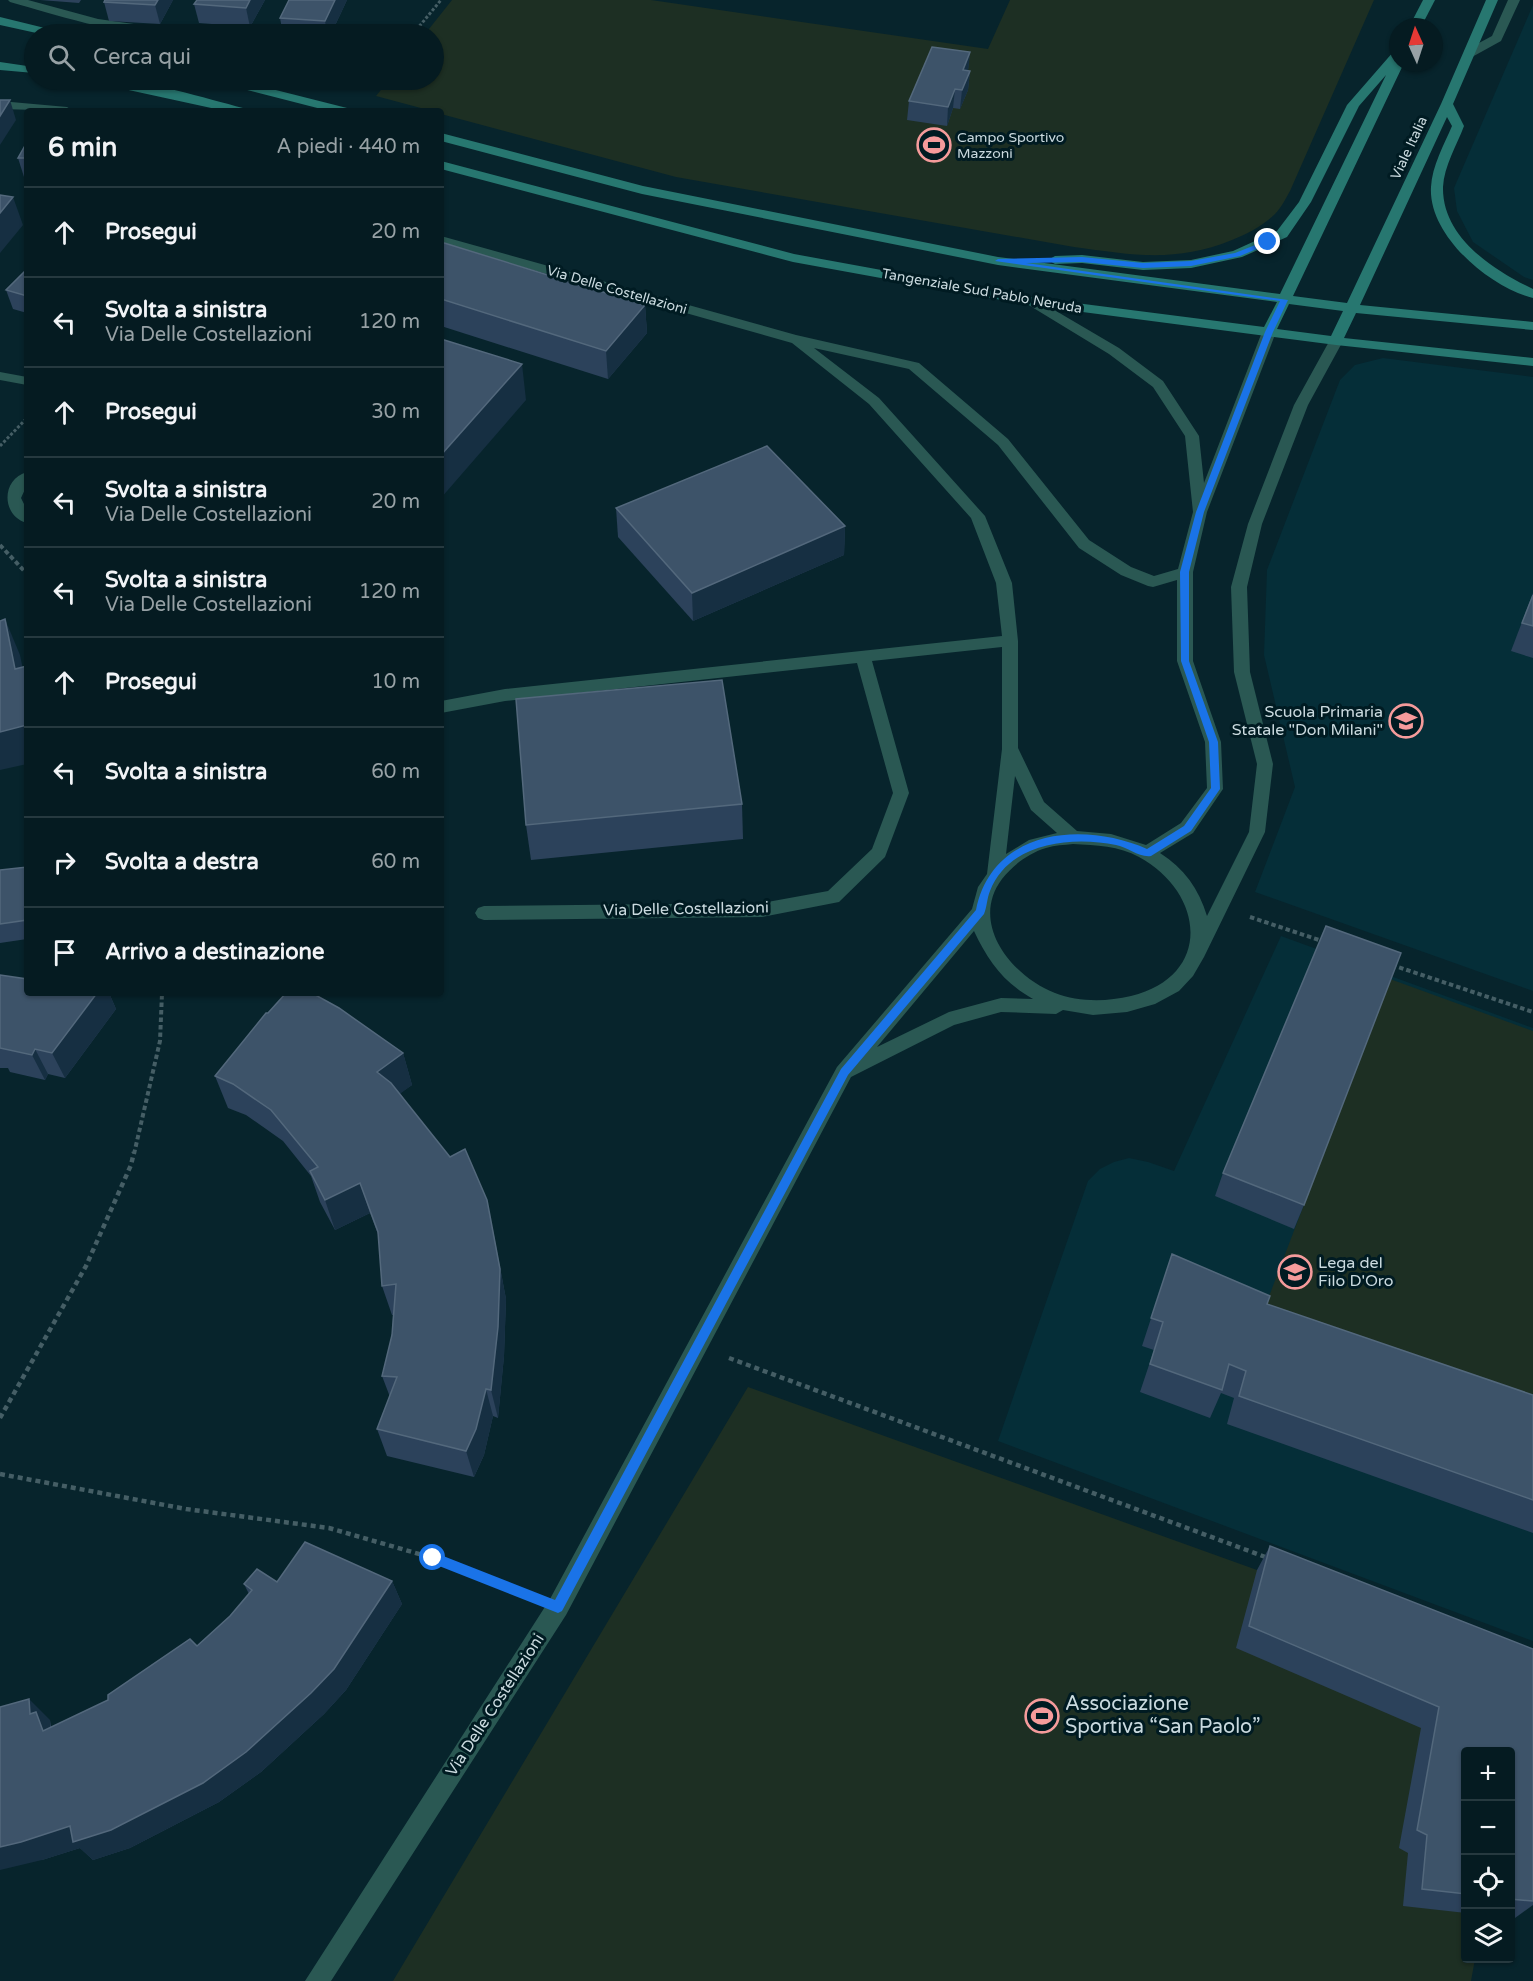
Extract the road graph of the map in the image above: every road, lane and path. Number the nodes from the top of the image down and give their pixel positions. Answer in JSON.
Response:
{"nodes":[{"id":1,"x":14,"y":0,"type":"edge"},
{"id":2,"x":441,"y":0,"type":"edge"},
{"id":3,"x":1429,"y":0,"type":"edge"},
{"id":4,"x":1492,"y":0,"type":"edge"},
{"id":5,"x":1514,"y":0,"type":"edge"},
{"id":6,"x":1420,"y":18,"type":"edge"},
{"id":7,"x":0,"y":21,"type":"edge"},
{"id":8,"x":111,"y":24,"type":"edge"},
{"id":9,"x":421,"y":24,"type":"edge"},
{"id":10,"x":24,"y":27,"type":"edge"},
{"id":11,"x":1468,"y":54,"type":"junction"},
{"id":12,"x":1389,"y":64,"type":"edge"},
{"id":13,"x":0,"y":66,"type":"edge"},
{"id":14,"x":24,"y":69,"type":"edge"},
{"id":15,"x":1394,"y":72,"type":"edge"},
{"id":16,"x":151,"y":90,"type":"edge"},
{"id":17,"x":262,"y":90,"type":"edge"},
{"id":18,"x":1447,"y":104,"type":"junction"},
{"id":19,"x":0,"y":105,"type":"edge"},
{"id":20,"x":34,"y":108,"type":"edge"},
{"id":21,"x":228,"y":108,"type":"edge"},
{"id":22,"x":331,"y":108,"type":"edge"},
{"id":23,"x":444,"y":138,"type":"edge"},
{"id":24,"x":444,"y":166,"type":"edge"},
{"id":25,"x":444,"y":241,"type":"edge"},
{"id":26,"x":998,"y":261,"type":"junction"},
{"id":27,"x":1533,"y":294,"type":"edge"},
{"id":28,"x":1284,"y":300,"type":"junction"},
{"id":29,"x":1029,"y":301,"type":"junction"},
{"id":30,"x":1351,"y":308,"type":"junction"},
{"id":31,"x":1533,"y":326,"type":"edge"},
{"id":32,"x":1269,"y":332,"type":"junction"},
{"id":33,"x":794,"y":339,"type":"junction"},
{"id":34,"x":1336,"y":341,"type":"junction"},
{"id":35,"x":1533,"y":362,"type":"edge"},
{"id":36,"x":0,"y":376,"type":"edge"},
{"id":37,"x":24,"y":380,"type":"edge"},
{"id":38,"x":24,"y":421,"type":"edge"},
{"id":39,"x":0,"y":446,"type":"edge"},
{"id":40,"x":24,"y":480,"type":"edge"},
{"id":41,"x":1200,"y":512,"type":"junction"},
{"id":42,"x":24,"y":516,"type":"edge"},
{"id":43,"x":0,"y":545,"type":"edge"},
{"id":44,"x":24,"y":571,"type":"edge"},
{"id":45,"x":1185,"y":572,"type":"junction"},
{"id":46,"x":1010,"y":641,"type":"junction"},
{"id":47,"x":863,"y":657,"type":"junction"},
{"id":48,"x":444,"y":706,"type":"edge"},
{"id":49,"x":1010,"y":749,"type":"junction"},
{"id":50,"x":1073,"y":837,"type":"junction"},
{"id":51,"x":1148,"y":853,"type":"junction"},
{"id":52,"x":995,"y":873,"type":"junction"},
{"id":53,"x":1220,"y":907,"type":"junction"},
{"id":54,"x":981,"y":911,"type":"junction"},
{"id":55,"x":484,"y":913,"type":"dead end"},
{"id":56,"x":1332,"y":944,"type":"edge"},
{"id":57,"x":1198,"y":952,"type":"junction"},
{"id":58,"x":1388,"y":963,"type":"edge"},
{"id":59,"x":162,"y":996,"type":"edge"},
{"id":60,"x":1100,"y":1009,"type":"junction"},
{"id":61,"x":1533,"y":1012,"type":"edge"},
{"id":62,"x":844,"y":1072,"type":"junction"},
{"id":63,"x":697,"y":1347,"type":"junction"},
{"id":64,"x":0,"y":1418,"type":"edge"},
{"id":65,"x":0,"y":1474,"type":"edge"},
{"id":66,"x":1277,"y":1561,"type":"edge"},
{"id":67,"x":558,"y":1607,"type":"junction"},
{"id":68,"x":317,"y":1981,"type":"edge"}],
"edges":[{"from":1,"to":8,"type":"street"},
{"from":2,"to":9,"type":"path"},
{"from":3,"to":6,"type":"main road"},
{"from":4,"to":11,"type":"main road","name":"Viale Italia"},
{"from":5,"to":11,"type":"street"},
{"from":7,"to":10,"type":"main road"},
{"from":11,"to":18,"type":"main road","name":"Viale Italia"},
{"from":12,"to":26,"type":"main road"},
{"from":13,"to":14,"type":"main road"},
{"from":15,"to":28,"type":"main road"},
{"from":16,"to":21,"type":"main road"},
{"from":17,"to":22,"type":"main road"},
{"from":18,"to":27,"type":"main road"},
{"from":18,"to":30,"type":"main road","name":"Viale Italia"},
{"from":19,"to":20,"type":"street"},
{"from":23,"to":26,"type":"main road","name":"Tangenziale Sud Pablo Neruda"},
{"from":24,"to":29,"type":"main road","name":"Tangenziale Sud Pablo Neruda"},
{"from":25,"to":33,"type":"street","name":"Via Delle Costellazioni"},
{"from":26,"to":28,"type":"main road","name":"Tangenziale Sud Pablo Neruda"},
{"from":28,"to":30,"type":"main road","name":"Tangenziale Sud Pablo Neruda"},
{"from":28,"to":32,"type":"main road"},
{"from":29,"to":32,"type":"main road","name":"Tangenziale Sud Pablo Neruda"},
{"from":29,"to":41,"type":"street"},
{"from":30,"to":31,"type":"main road","name":"Tangenziale Sud Pablo Neruda"},
{"from":30,"to":34,"type":"main road","name":"Viale Italia"},
{"from":32,"to":34,"type":"main road","name":"Tangenziale Sud Pablo Neruda"},
{"from":32,"to":41,"type":"street"},
{"from":33,"to":45,"type":"street","name":"Via Delle Costellazioni"},
{"from":33,"to":46,"type":"street","name":"Via Delle Costellazioni"},
{"from":34,"to":35,"type":"main road","name":"Tangenziale Sud Pablo Neruda"},
{"from":34,"to":53,"type":"street"},
{"from":36,"to":37,"type":"street"},
{"from":38,"to":39,"type":"path"},
{"from":40,"to":42,"type":"street"},
{"from":41,"to":45,"type":"street"},
{"from":43,"to":44,"type":"path"},
{"from":45,"to":51,"type":"street"},
{"from":46,"to":47,"type":"street"},
{"from":46,"to":49,"type":"street","name":"Via Delle Costellazioni"},
{"from":47,"to":48,"type":"street"},
{"from":47,"to":55,"type":"street","name":"Via Delle Costellazioni"},
{"from":49,"to":50,"type":"street","name":"Via Delle Costellazioni"},
{"from":49,"to":52,"type":"street","name":"Via Delle Costellazioni"},
{"from":50,"to":51,"type":"street"},
{"from":50,"to":52,"type":"street"},
{"from":51,"to":57,"type":"street"},
{"from":52,"to":54,"type":"street"},
{"from":53,"to":56,"type":"path"},
{"from":53,"to":57,"type":"street"},
{"from":54,"to":60,"type":"street"},
{"from":54,"to":62,"type":"street","name":"Via Delle Costellazioni"},
{"from":57,"to":60,"type":"street"},
{"from":58,"to":61,"type":"path"},
{"from":59,"to":64,"type":"path"},
{"from":60,"to":62,"type":"street"},
{"from":62,"to":63,"type":"street","name":"Via Delle Costellazioni"},
{"from":63,"to":66,"type":"path"},
{"from":63,"to":67,"type":"street","name":"Via Delle Costellazioni"},
{"from":65,"to":67,"type":"path"},
{"from":67,"to":68,"type":"street","name":"Via Delle Costellazioni"}]}
